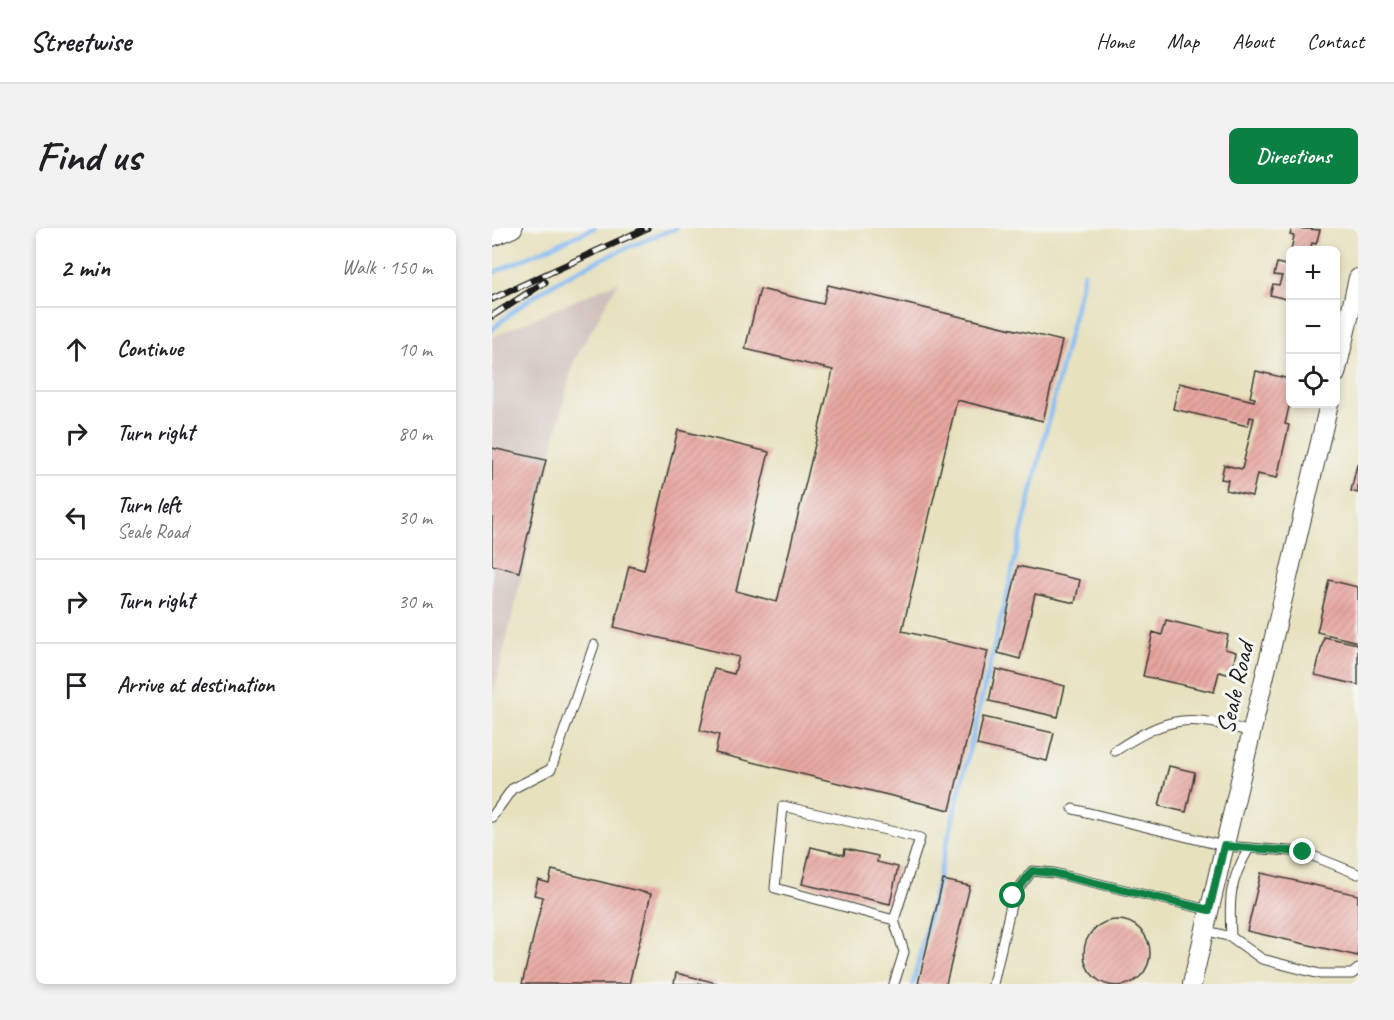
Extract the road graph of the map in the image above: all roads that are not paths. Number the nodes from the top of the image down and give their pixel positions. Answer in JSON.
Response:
{"nodes":[{"id":1,"x":513,"y":228,"type":"edge"},
{"id":2,"x":492,"y":237,"type":"edge"},
{"id":3,"x":1358,"y":278,"type":"edge"},
{"id":4,"x":1340,"y":354,"type":"edge"},
{"id":5,"x":1328,"y":408,"type":"edge"},
{"id":6,"x":594,"y":645,"type":"dead end"},
{"id":7,"x":1251,"y":732,"type":"junction"},
{"id":8,"x":1114,"y":751,"type":"dead end"},
{"id":9,"x":1072,"y":809,"type":"dead end"},
{"id":10,"x":492,"y":817,"type":"edge"},
{"id":11,"x":1224,"y":846,"type":"junction"},
{"id":12,"x":1248,"y":848,"type":"junction"},
{"id":13,"x":1358,"y":874,"type":"edge"},
{"id":14,"x":1209,"y":910,"type":"junction"},
{"id":15,"x":894,"y":920,"type":"junction"},
{"id":16,"x":1204,"y":930,"type":"junction"},
{"id":17,"x":1231,"y":937,"type":"junction"},
{"id":18,"x":1358,"y":969,"type":"edge"},
{"id":19,"x":894,"y":984,"type":"edge"},
{"id":20,"x":993,"y":984,"type":"edge"},
{"id":21,"x":1192,"y":984,"type":"edge"}],
"edges":[{"from":1,"to":2,"type":"street"},
{"from":3,"to":4,"type":"street"},
{"from":5,"to":7,"type":"street","name":"Seale Road"},
{"from":6,"to":10,"type":"lane"},
{"from":7,"to":8,"type":"lane"},
{"from":7,"to":11,"type":"street","name":"Seale Road"},
{"from":9,"to":11,"type":"lane"},
{"from":11,"to":12,"type":"lane"},
{"from":11,"to":14,"type":"street","name":"Seale Road"},
{"from":12,"to":13,"type":"lane"},
{"from":12,"to":17,"type":"lane"},
{"from":14,"to":16,"type":"street","name":"Seale Road"},
{"from":14,"to":20,"type":"lane"},
{"from":15,"to":15,"type":"lane"},
{"from":15,"to":19,"type":"lane"},
{"from":16,"to":17,"type":"lane"},
{"from":16,"to":21,"type":"street","name":"Seale Road"},
{"from":17,"to":18,"type":"lane"}]}
